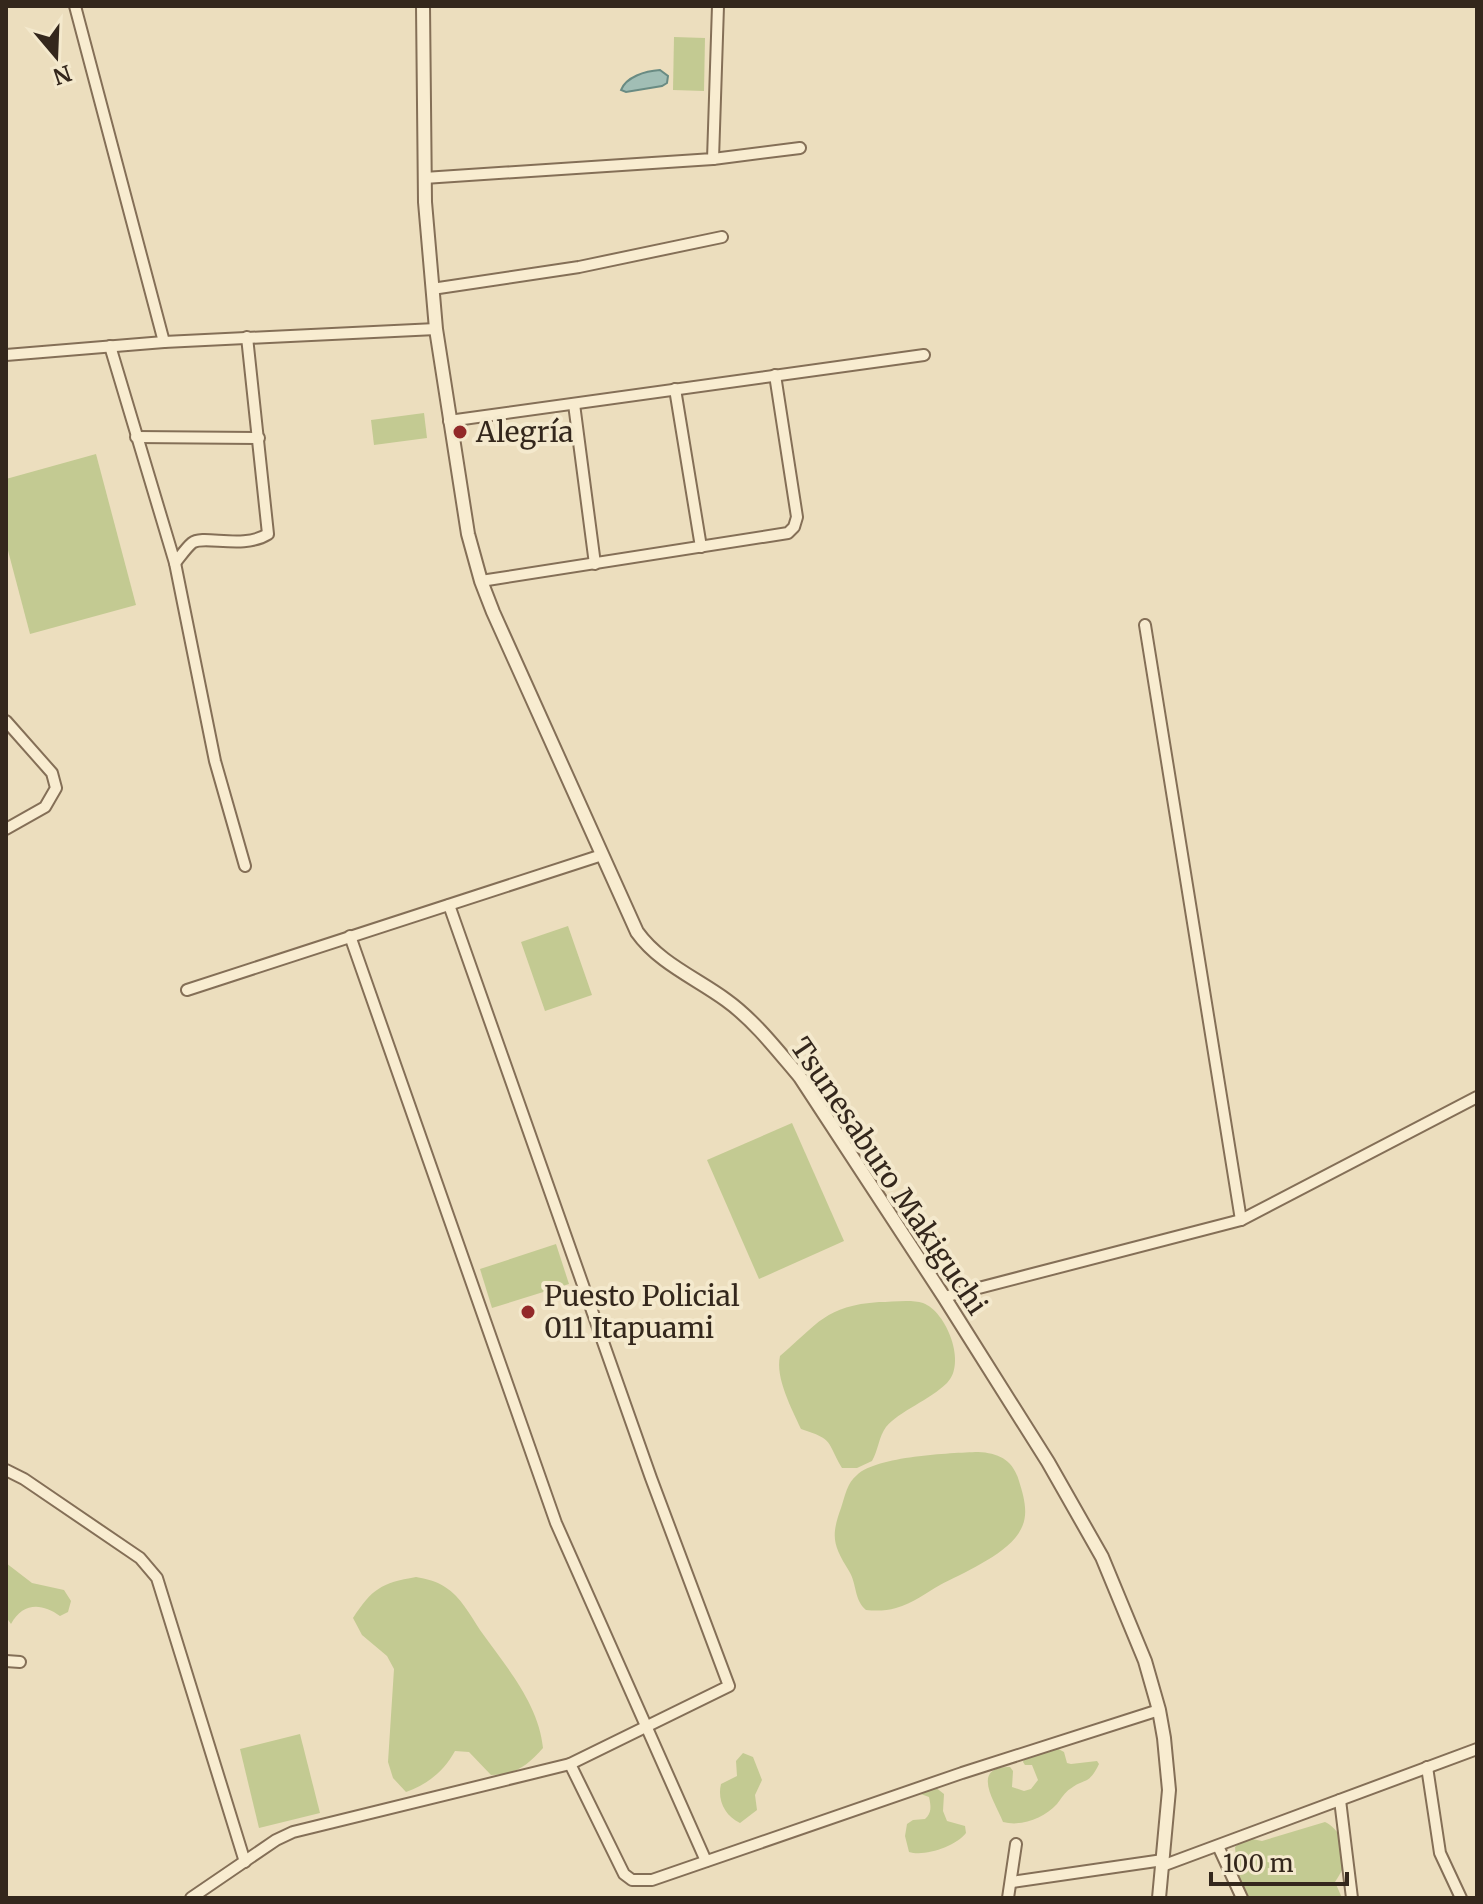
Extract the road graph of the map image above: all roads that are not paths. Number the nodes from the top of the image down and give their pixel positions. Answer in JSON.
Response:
{"nodes":[{"id":1,"x":75,"y":6,"type":"edge"},
{"id":2,"x":423,"y":6,"type":"edge"},
{"id":3,"x":718,"y":6,"type":"edge"},
{"id":4,"x":800,"y":148,"type":"dead end"},
{"id":5,"x":713,"y":159,"type":"junction"},
{"id":6,"x":424,"y":178,"type":"junction"},
{"id":7,"x":722,"y":237,"type":"dead end"},
{"id":8,"x":432,"y":289,"type":"junction"},
{"id":9,"x":436,"y":329,"type":"junction"},
{"id":10,"x":247,"y":337,"type":"junction"},
{"id":11,"x":164,"y":342,"type":"junction"},
{"id":12,"x":110,"y":346,"type":"junction"},
{"id":13,"x":6,"y":355,"type":"edge"},
{"id":14,"x":924,"y":355,"type":"dead end"},
{"id":15,"x":775,"y":375,"type":"junction"},
{"id":16,"x":675,"y":389,"type":"junction"},
{"id":17,"x":574,"y":404,"type":"junction"},
{"id":18,"x":449,"y":421,"type":"junction"},
{"id":19,"x":136,"y":437,"type":"junction"},
{"id":20,"x":259,"y":438,"type":"junction"},
{"id":21,"x":701,"y":547,"type":"junction"},
{"id":22,"x":175,"y":563,"type":"junction"},
{"id":23,"x":595,"y":564,"type":"junction"},
{"id":24,"x":481,"y":581,"type":"junction"},
{"id":25,"x":1145,"y":625,"type":"dead end"},
{"id":26,"x":6,"y":721,"type":"edge"},
{"id":27,"x":6,"y":829,"type":"edge"},
{"id":28,"x":602,"y":855,"type":"junction"},
{"id":29,"x":245,"y":866,"type":"dead end"},
{"id":30,"x":449,"y":905,"type":"junction"},
{"id":31,"x":350,"y":936,"type":"junction"},
{"id":32,"x":187,"y":990,"type":"dead end"},
{"id":33,"x":1477,"y":1097,"type":"edge"},
{"id":34,"x":1241,"y":1220,"type":"junction"},
{"id":35,"x":944,"y":1297,"type":"junction"},
{"id":36,"x":6,"y":1470,"type":"edge"},
{"id":37,"x":6,"y":1661,"type":"edge"},
{"id":38,"x":20,"y":1662,"type":"dead end"},
{"id":39,"x":1159,"y":1710,"type":"junction"},
{"id":40,"x":647,"y":1725,"type":"junction"},
{"id":41,"x":1477,"y":1749,"type":"edge"},
{"id":42,"x":570,"y":1764,"type":"junction"},
{"id":43,"x":1427,"y":1767,"type":"junction"},
{"id":44,"x":1340,"y":1800,"type":"junction"},
{"id":45,"x":1016,"y":1844,"type":"dead end"},
{"id":46,"x":1218,"y":1846,"type":"junction"},
{"id":47,"x":706,"y":1861,"type":"junction"},
{"id":48,"x":245,"y":1862,"type":"junction"},
{"id":49,"x":1162,"y":1863,"type":"junction"},
{"id":50,"x":1012,"y":1882,"type":"junction"},
{"id":51,"x":191,"y":1898,"type":"edge"},
{"id":52,"x":1008,"y":1898,"type":"edge"},
{"id":53,"x":1159,"y":1898,"type":"edge"},
{"id":54,"x":1242,"y":1898,"type":"edge"},
{"id":55,"x":1352,"y":1898,"type":"edge"},
{"id":56,"x":1461,"y":1898,"type":"edge"}],
"edges":[{"from":1,"to":11,"type":"street"},
{"from":2,"to":6,"type":"street","name":"Tsunesaburo Makiguchi"},
{"from":3,"to":5,"type":"street"},
{"from":4,"to":5,"type":"street"},
{"from":5,"to":6,"type":"street"},
{"from":6,"to":8,"type":"street","name":"Tsunesaburo Makiguchi"},
{"from":7,"to":8,"type":"street"},
{"from":8,"to":9,"type":"street","name":"Tsunesaburo Makiguchi"},
{"from":9,"to":10,"type":"street"},
{"from":9,"to":18,"type":"street","name":"Tsunesaburo Makiguchi"},
{"from":10,"to":11,"type":"street"},
{"from":10,"to":20,"type":"street"},
{"from":11,"to":12,"type":"street"},
{"from":12,"to":13,"type":"street"},
{"from":12,"to":19,"type":"street"},
{"from":14,"to":15,"type":"street"},
{"from":15,"to":16,"type":"street"},
{"from":15,"to":21,"type":"street"},
{"from":16,"to":17,"type":"street"},
{"from":16,"to":21,"type":"street"},
{"from":17,"to":18,"type":"street"},
{"from":17,"to":23,"type":"street"},
{"from":18,"to":24,"type":"street","name":"Tsunesaburo Makiguchi"},
{"from":19,"to":20,"type":"street"},
{"from":19,"to":22,"type":"street"},
{"from":20,"to":22,"type":"street"},
{"from":21,"to":23,"type":"street"},
{"from":22,"to":29,"type":"street"},
{"from":23,"to":24,"type":"street"},
{"from":24,"to":28,"type":"street","name":"Tsunesaburo Makiguchi"},
{"from":25,"to":34,"type":"street"},
{"from":26,"to":27,"type":"street"},
{"from":28,"to":30,"type":"street"},
{"from":28,"to":35,"type":"street","name":"Tsunesaburo Makiguchi"},
{"from":30,"to":31,"type":"street"},
{"from":30,"to":40,"type":"street"},
{"from":31,"to":32,"type":"street"},
{"from":31,"to":40,"type":"street"},
{"from":33,"to":34,"type":"street"},
{"from":34,"to":35,"type":"street"},
{"from":35,"to":39,"type":"street","name":"Tsunesaburo Makiguchi"},
{"from":36,"to":48,"type":"street"},
{"from":37,"to":38,"type":"street"},
{"from":39,"to":47,"type":"street"},
{"from":39,"to":49,"type":"street","name":"Tsunesaburo Makiguchi"},
{"from":40,"to":42,"type":"street"},
{"from":40,"to":47,"type":"street"},
{"from":41,"to":43,"type":"street"},
{"from":42,"to":47,"type":"street"},
{"from":42,"to":48,"type":"street"},
{"from":43,"to":44,"type":"street"},
{"from":43,"to":56,"type":"street"},
{"from":44,"to":46,"type":"street"},
{"from":44,"to":55,"type":"street"},
{"from":45,"to":50,"type":"street"},
{"from":46,"to":49,"type":"street"},
{"from":46,"to":54,"type":"street"},
{"from":48,"to":51,"type":"street"},
{"from":49,"to":50,"type":"street"},
{"from":49,"to":53,"type":"street","name":"Tsunesaburo Makiguchi"},
{"from":50,"to":52,"type":"street"}]}
